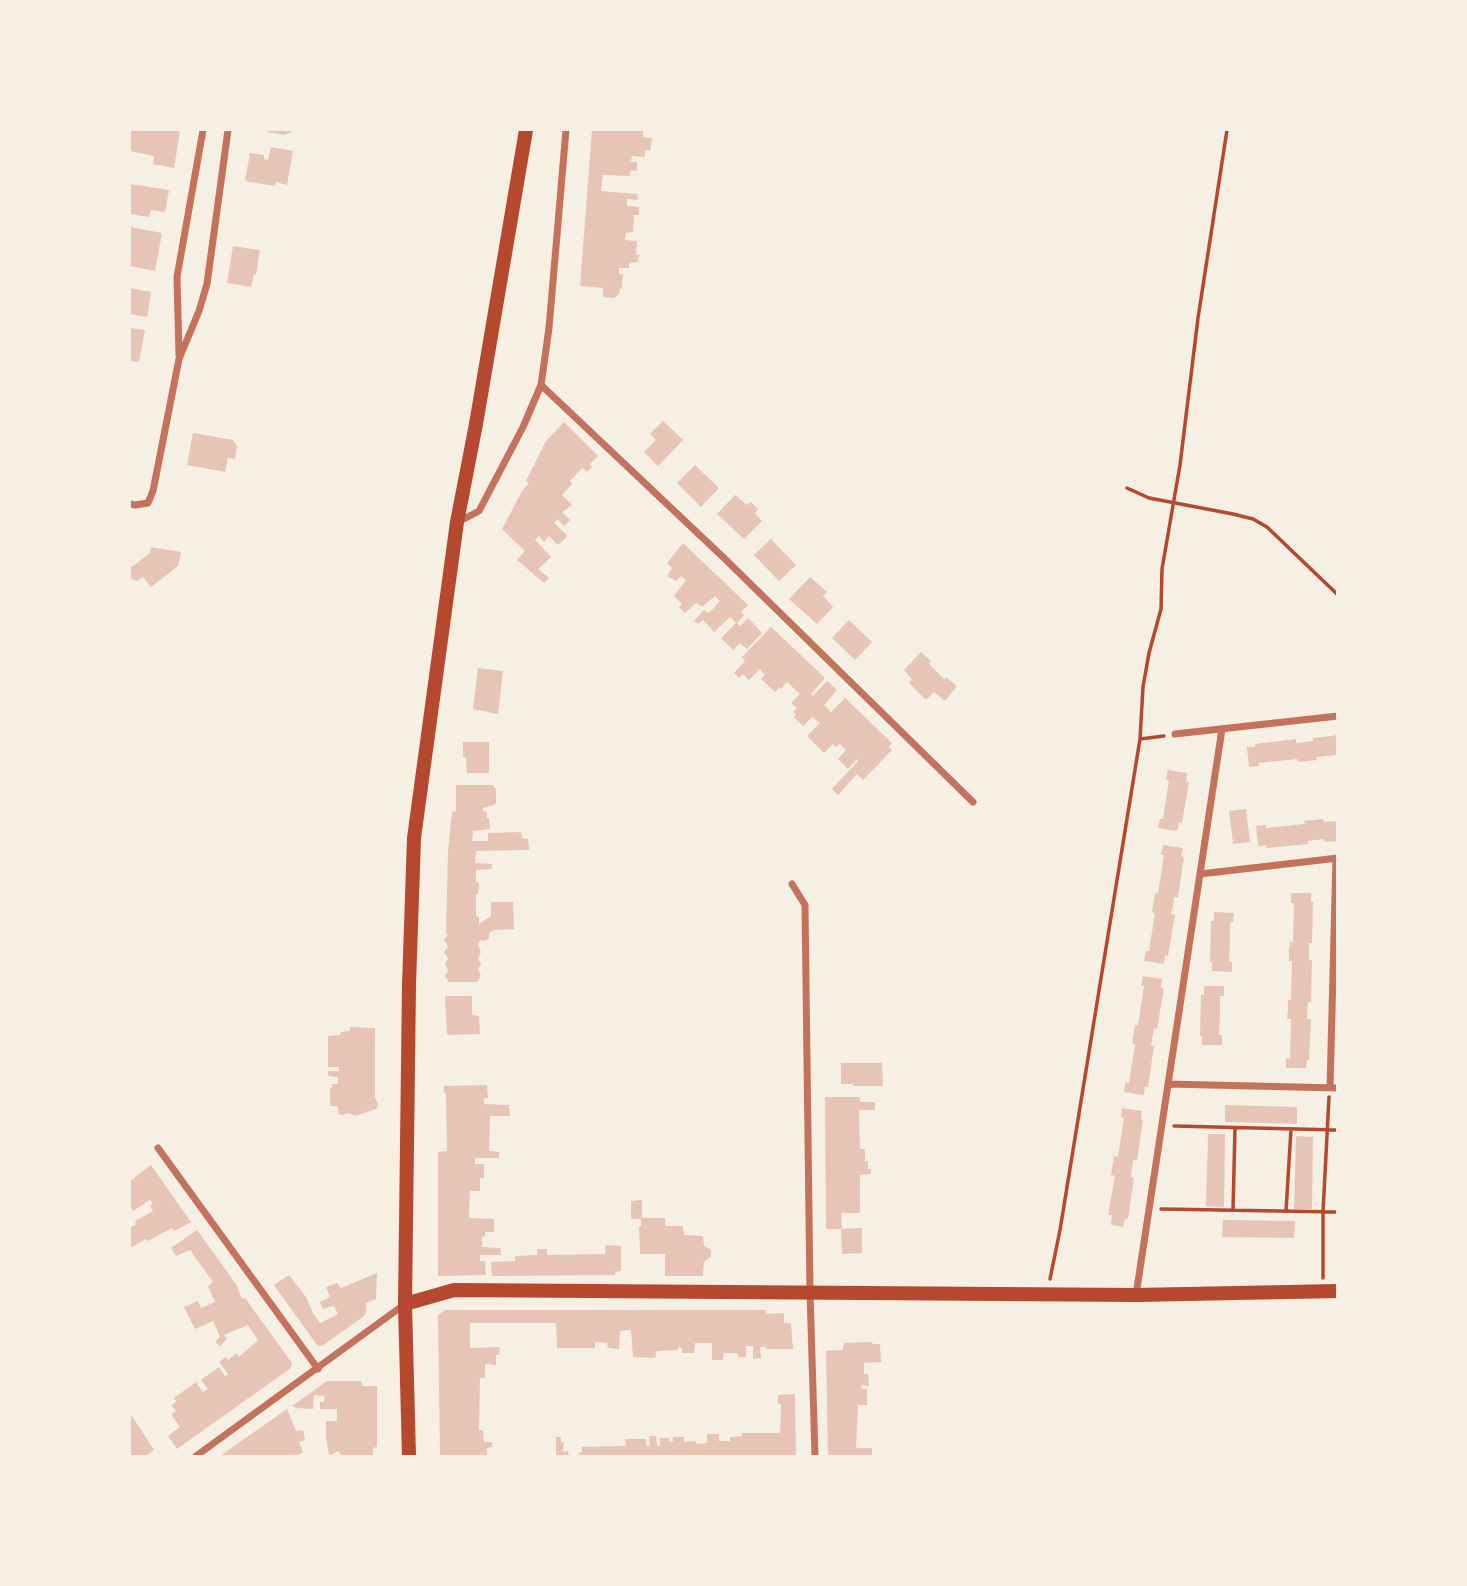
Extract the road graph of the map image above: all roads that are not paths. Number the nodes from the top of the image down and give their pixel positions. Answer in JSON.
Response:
{"nodes":[{"id":1,"x":203,"y":130,"type":"edge"},
{"id":2,"x":228,"y":130,"type":"edge"},
{"id":3,"x":526,"y":130,"type":"edge"},
{"id":4,"x":566,"y":130,"type":"edge"},
{"id":5,"x":179,"y":359,"type":"junction"},
{"id":6,"x":541,"y":385,"type":"junction"},
{"id":7,"x":130,"y":504,"type":"edge"},
{"id":8,"x":457,"y":522,"type":"junction"},
{"id":9,"x":1338,"y":716,"type":"edge"},
{"id":10,"x":1223,"y":729,"type":"junction"},
{"id":11,"x":1175,"y":734,"type":"road end"},
{"id":12,"x":973,"y":802,"type":"dead end"},
{"id":13,"x":1337,"y":858,"type":"edge"},
{"id":14,"x":1200,"y":874,"type":"junction"},
{"id":15,"x":792,"y":884,"type":"dead end"},
{"id":16,"x":1168,"y":1084,"type":"junction"},
{"id":17,"x":1334,"y":1088,"type":"edge"},
{"id":18,"x":158,"y":1148,"type":"dead end"},
{"id":19,"x":1330,"y":1291,"type":"edge"},
{"id":20,"x":810,"y":1292,"type":"junction"},
{"id":21,"x":1136,"y":1295,"type":"junction"},
{"id":22,"x":405,"y":1304,"type":"junction"},
{"id":23,"x":318,"y":1369,"type":"junction"},
{"id":24,"x":196,"y":1457,"type":"edge"},
{"id":25,"x":410,"y":1457,"type":"edge"},
{"id":26,"x":815,"y":1457,"type":"edge"}],
"edges":[{"from":1,"to":5,"type":"street"},
{"from":2,"to":5,"type":"street"},
{"from":3,"to":8,"type":"main road"},
{"from":4,"to":6,"type":"street"},
{"from":5,"to":7,"type":"street"},
{"from":6,"to":8,"type":"street"},
{"from":6,"to":12,"type":"street"},
{"from":8,"to":22,"type":"main road"},
{"from":9,"to":10,"type":"street"},
{"from":10,"to":11,"type":"street"},
{"from":10,"to":14,"type":"street"},
{"from":13,"to":14,"type":"street"},
{"from":13,"to":17,"type":"street"},
{"from":14,"to":16,"type":"street"},
{"from":15,"to":20,"type":"street"},
{"from":16,"to":17,"type":"street"},
{"from":16,"to":21,"type":"street"},
{"from":18,"to":23,"type":"street"},
{"from":19,"to":21,"type":"main road"},
{"from":20,"to":21,"type":"main road"},
{"from":20,"to":22,"type":"main road"},
{"from":20,"to":26,"type":"street"},
{"from":22,"to":23,"type":"street"},
{"from":22,"to":25,"type":"main road"},
{"from":23,"to":24,"type":"street"}]}
